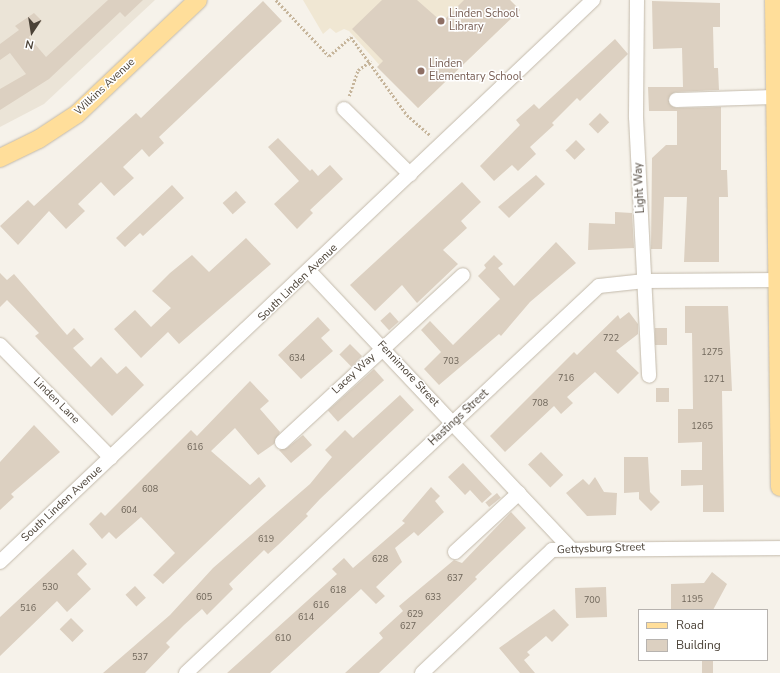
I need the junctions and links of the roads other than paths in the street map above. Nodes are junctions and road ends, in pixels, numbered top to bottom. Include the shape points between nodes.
1 (198, 0) edge
2 (593, 0) edge
3 (638, 0) edge
4 (774, 0) edge
5 (775, 97) junction
6 (676, 100) dead end
7 (344, 109) road end
8 (0, 158) edge
9 (410, 174) junction
10 (310, 272) junction
11 (463, 275) dead end
12 (778, 280) edge
13 (645, 281) junction
14 (0, 345) edge
15 (384, 347) junction
16 (649, 376) dead end
17 (454, 422) junction
18 (282, 442) dead end
19 (111, 458) junction
20 (780, 487) edge
21 (519, 493) junction
22 (570, 548) junction
23 (780, 548) edge
24 (455, 552) dead end
25 (0, 562) edge
26 (186, 673) edge
27 (422, 673) edge

1 - 8 main road, Wilkins Avenue via 77,114 39,139
2 - 9 street, South Linden Avenue
3 - 13 street, Light Way via 636,117
4 - 5 main road
5 - 6 street
5 - 12 main road
7 - 9 street
9 - 10 street, South Linden Avenue
10 - 15 street, Fennimore Street
10 - 19 street, South Linden Avenue
11 - 15 street, Lacey Way
12 - 13 street, Hastings Street
12 - 20 main road
13 - 16 street, Light Way
13 - 17 street, Hastings Street via 599,286
14 - 19 street, Linden Lane
15 - 17 street, Fennimore Street
15 - 18 street, Lacey Way
17 - 21 street, Fennimore Street
17 - 26 street, Hastings Street
19 - 25 street, South Linden Avenue
21 - 22 street, Fennimore Street
21 - 24 street
22 - 23 street, Gettysburg Street
22 - 27 street, Gettysburg Street via 552,550

